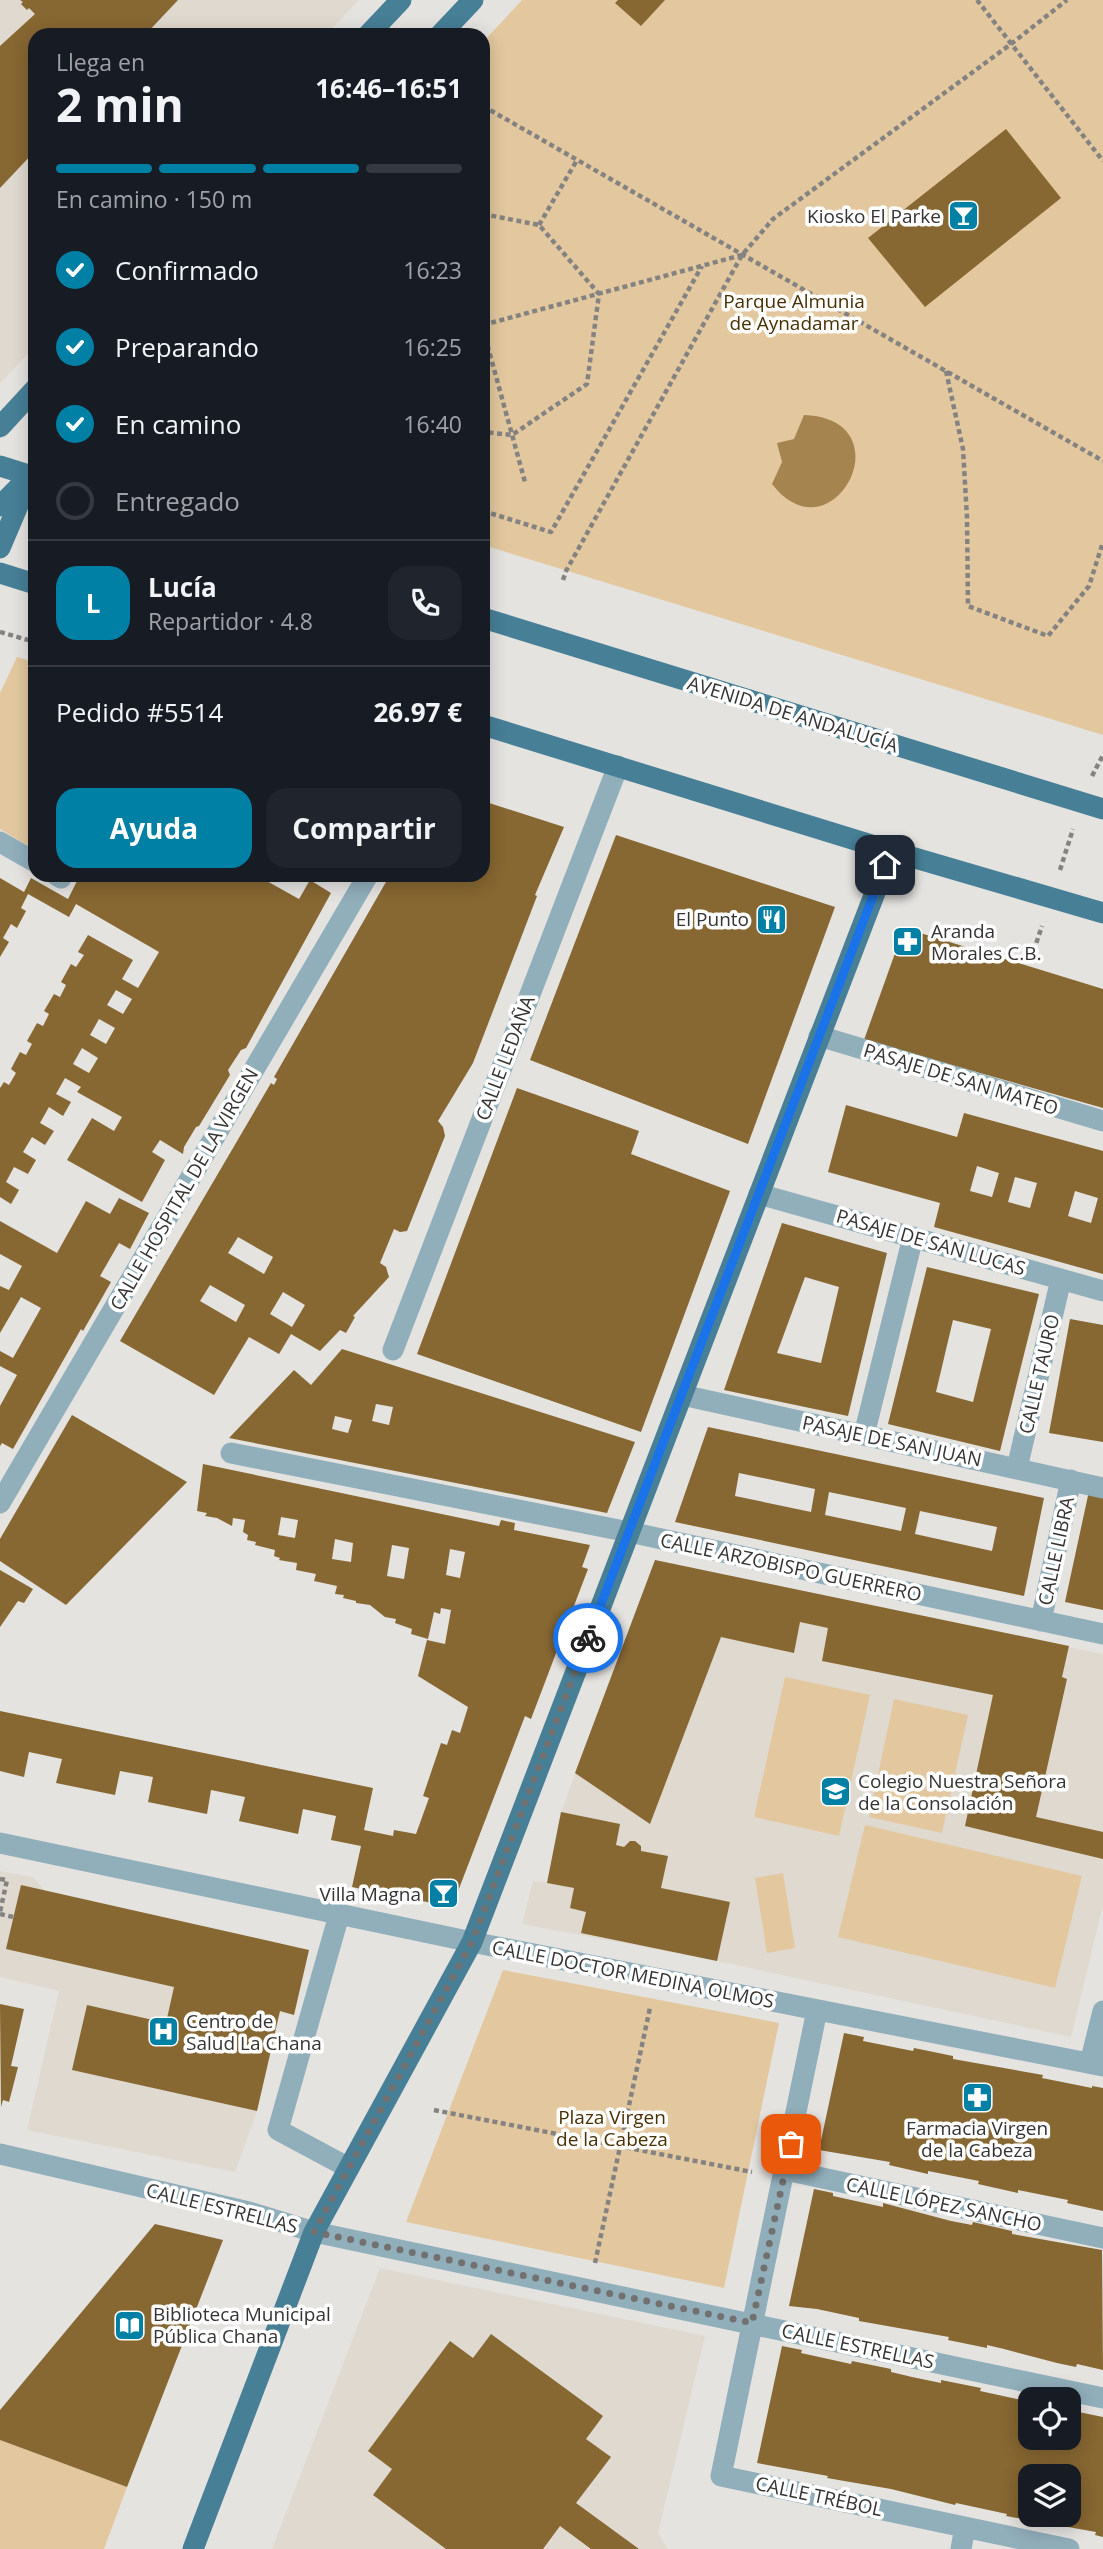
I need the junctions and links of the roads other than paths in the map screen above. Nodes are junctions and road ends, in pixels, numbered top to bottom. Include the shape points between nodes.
1 (401, 0) edge
2 (473, 0) edge
3 (375, 28) edge
4 (447, 28) edge
5 (28, 397) edge
6 (0, 427) edge
7 (0, 466) edge
8 (28, 473) edge
9 (28, 480) edge
10 (28, 487) edge
11 (0, 506) edge
12 (0, 548) edge
13 (0, 573) edge
14 (28, 582) edge
15 (490, 620) edge
16 (490, 727) edge
17 (618, 766) junction
18 (1103, 808) edge
19 (0, 842) edge
20 (891, 851) junction
21 (28, 858) edge
22 (364, 882) edge
23 (1103, 914) edge
24 (819, 1036) junction
25 (1103, 1121) edge
26 (759, 1194) junction
27 (913, 1237) junction
28 (1061, 1279) junction
29 (1103, 1291) edge
30 (393, 1350) dead end
31 (682, 1395) junction
32 (864, 1434) junction
33 (231, 1453) dead end
34 (1017, 1468) junction
35 (1071, 1480) junction
36 (1103, 1488) edge
37 (0, 1503) edge
38 (629, 1532) junction
39 (1041, 1621) junction
40 (1103, 1634) edge
41 (0, 1843) edge
42 (339, 1914) junction
43 (472, 1942) junction
44 (817, 2010) junction
45 (1103, 2011) edge
46 (1097, 2065) edge
47 (0, 2154) edge
48 (349, 2168) junction
49 (785, 2170) junction
50 (314, 2232) junction
51 (1103, 2238) edge
52 (752, 2323) junction
53 (1103, 2398) edge
54 (965, 2527) junction
55 (192, 2549) edge
56 (961, 2549) edge
57 (1069, 2549) edge

1 - 3 main road
2 - 4 main road
5 - 6 main road
7 - 8 main road
9 - 11 main road
10 - 12 main road
13 - 14 main road
15 - 18 main road, AVENIDA DE ANDALUCÍA
16 - 17 main road
17 - 20 main road
17 - 30 street, CALLE LEDAÑA
19 - 21 street
20 - 23 main road
20 - 24 main road
22 - 37 street, CALLE HOSPITAL DE LA VIRGEN
24 - 25 street, PASAJE DE SAN MATEO
24 - 26 main road
26 - 27 street, PASAJE DE SAN LUCAS
26 - 31 main road
27 - 28 street, PASAJE DE SAN LUCAS
27 - 32 street
28 - 29 street, PASAJE DE SAN LUCAS
28 - 34 street, CALLE TAURO
31 - 32 street, PASAJE DE SAN JUAN
31 - 38 main road
32 - 34 street, PASAJE DE SAN JUAN
33 - 38 street, CALLE ARZOBISPO GUERRERO
34 - 35 street, PASAJE DE SAN JUAN
35 - 36 street, PASAJE DE SAN JUAN
35 - 39 street, CALLE LIBRA
38 - 39 street, CALLE ARZOBISPO GUERRERO
38 - 43 main road
39 - 40 street, CALLE ARZOBISPO GUERRERO
41 - 42 street, CALLE DOCTOR MEDINA OLMOS
42 - 43 street, CALLE DOCTOR MEDINA OLMOS
42 - 48 street via 278,2130
43 - 44 street, CALLE DOCTOR MEDINA OLMOS
43 - 48 main road
44 - 46 street, CALLE DOCTOR MEDINA OLMOS
44 - 49 street
45 - 46 street
47 - 50 street, CALLE ESTRELLAS via 249,2212
48 - 50 main road
49 - 51 street, CALLE LÓPEZ SANCHO
49 - 52 street
50 - 52 street, CALLE ESTRELLAS
50 - 55 main road
52 - 53 street, CALLE ESTRELLAS
52 - 54 street, CALLE TRÉBOL via 721,2476
54 - 56 street
54 - 57 street, CALLE TRÉBOL

